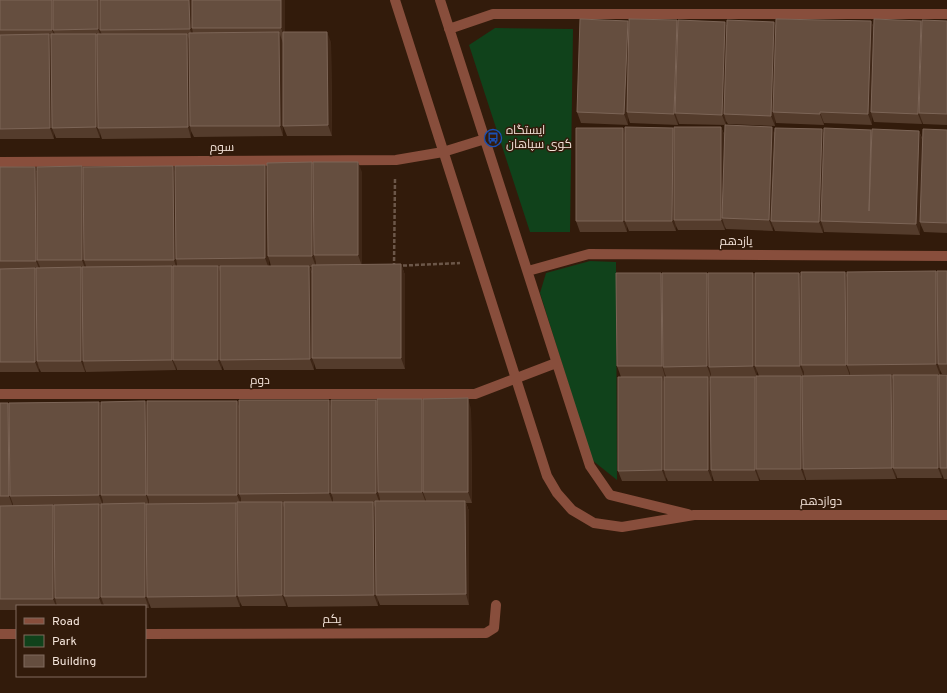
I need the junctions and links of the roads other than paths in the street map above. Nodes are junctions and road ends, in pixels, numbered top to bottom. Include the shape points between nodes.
1 (395, 0) edge
2 (440, 0) edge
3 (947, 14) edge
4 (449, 29) junction
5 (485, 139) junction
6 (443, 152) junction
7 (0, 162) edge
8 (947, 256) edge
9 (528, 271) junction
10 (556, 363) junction
11 (516, 378) junction
12 (0, 394) edge
13 (694, 515) junction
14 (947, 515) edge
15 (496, 605) dead end
16 (0, 634) edge
17 (16, 634) edge
18 (146, 634) edge

1 - 6 street
2 - 4 street
3 - 4 street via 493,14
4 - 5 street
5 - 6 street, سوم
5 - 9 street
6 - 7 street, سوم via 396,160
6 - 11 street
8 - 9 street, یازدهم via 589,254
9 - 10 street
10 - 11 street, دوم
10 - 13 street via 590,466 610,495
11 - 12 street, دوم via 475,394
11 - 13 street via 547,476 557,493 572,510 594,523 622,526
13 - 14 street, دوازدهم
15 - 18 street, یکم via 494,628 486,633
16 - 17 street

